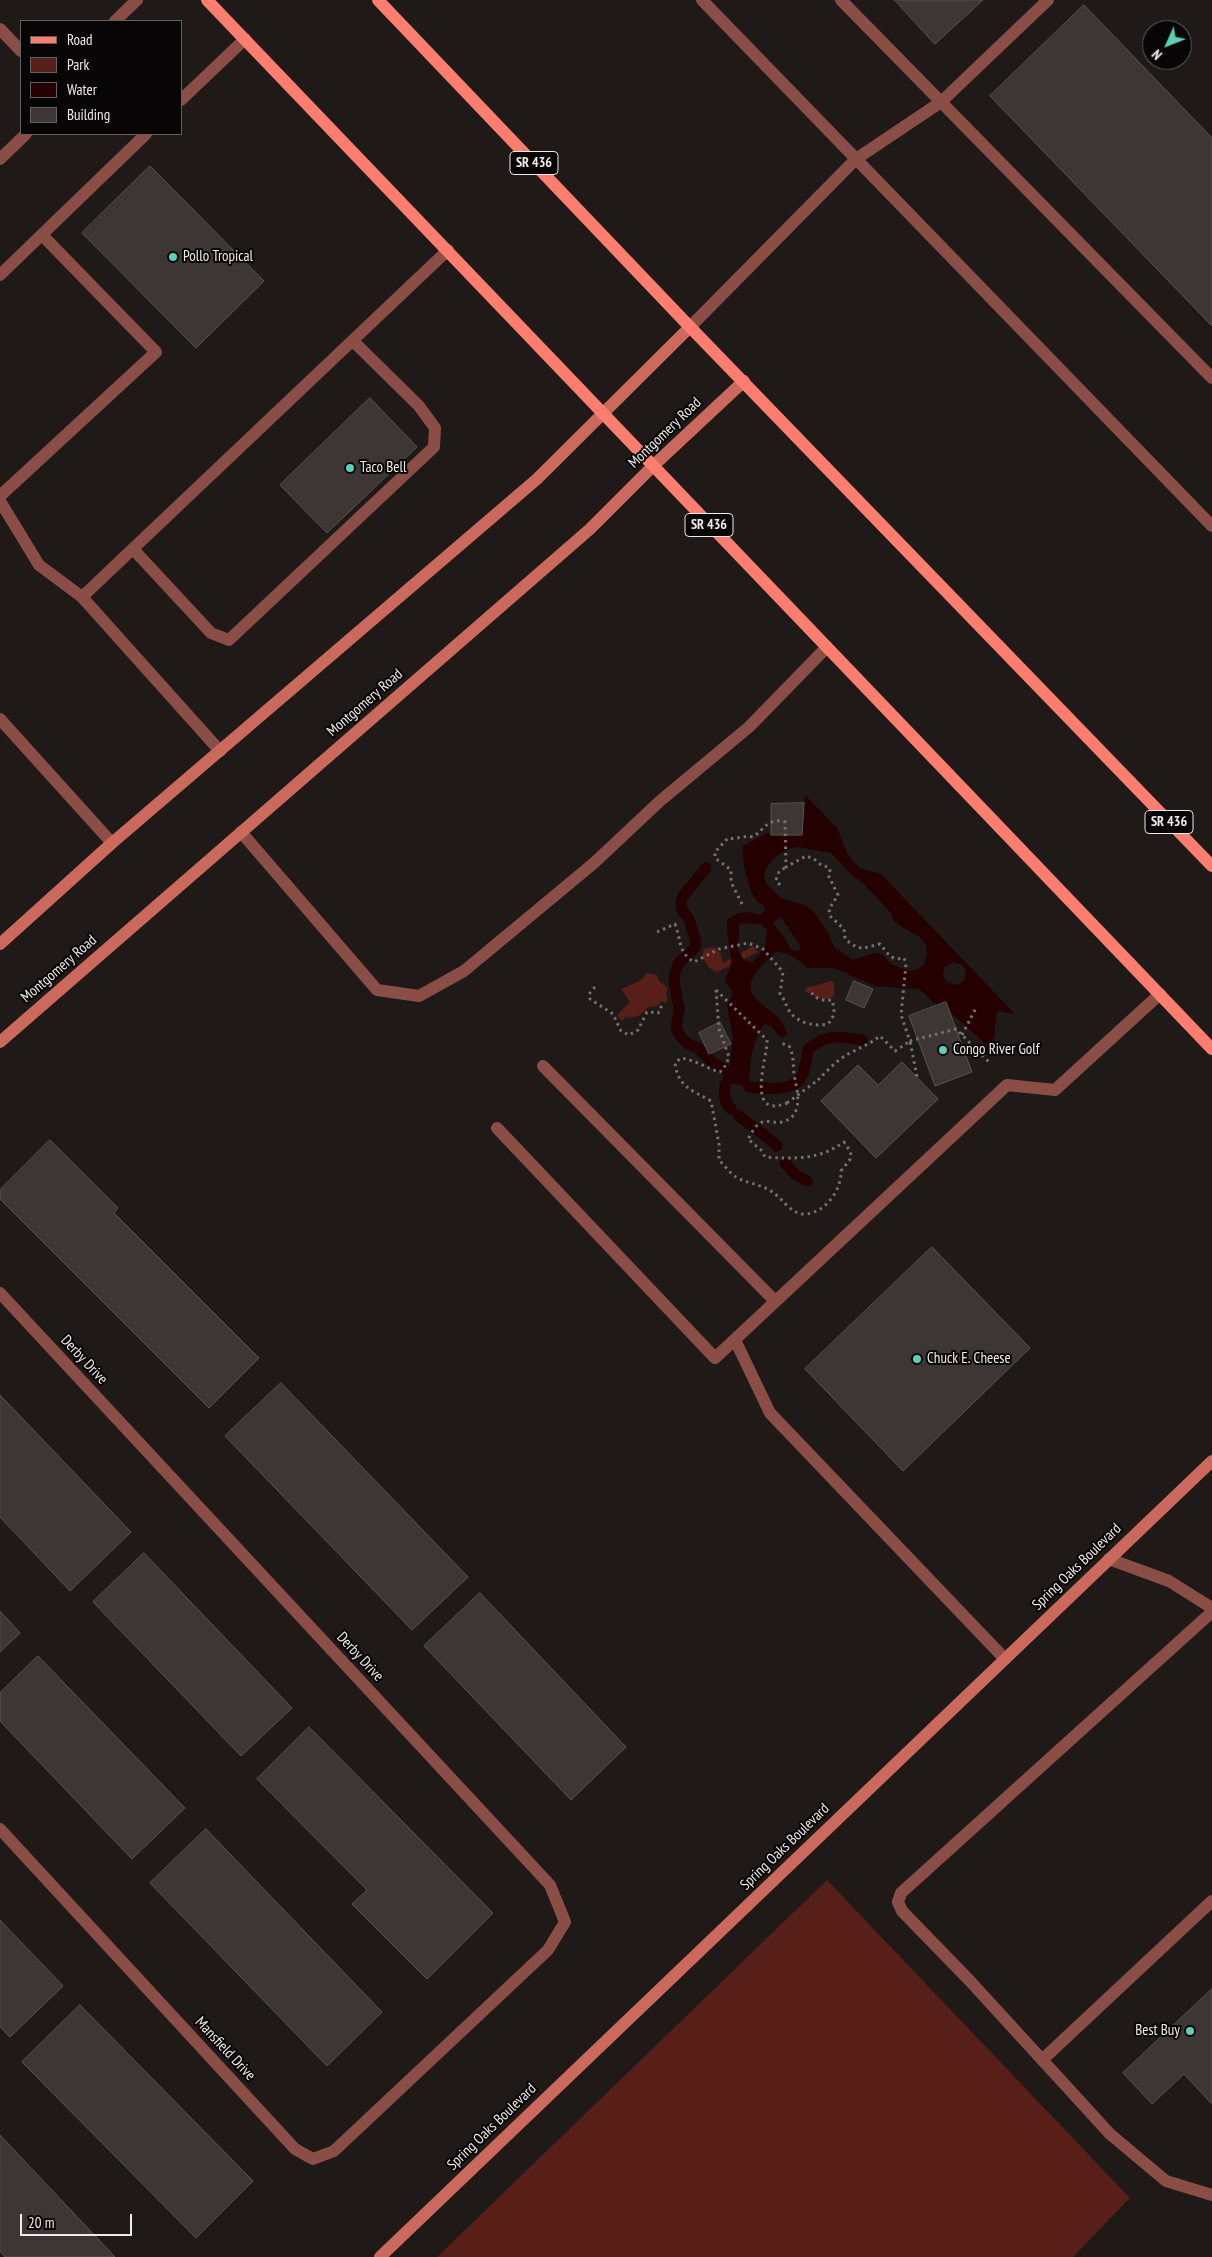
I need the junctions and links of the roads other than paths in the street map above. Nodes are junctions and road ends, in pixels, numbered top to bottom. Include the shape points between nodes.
1 (137, 0) edge
2 (207, 0) edge
3 (378, 0) edge
4 (702, 0) edge
5 (840, 0) edge
6 (1048, 0) edge
7 (116, 20) edge
8 (0, 29) edge
9 (245, 39) junction
10 (20, 50) edge
11 (182, 99) edge
12 (941, 102) junction
13 (25, 135) edge
14 (145, 135) edge
15 (0, 159) edge
16 (856, 159) junction
17 (42, 235) junction
18 (448, 250) junction
19 (0, 275) edge
20 (690, 326) junction
21 (353, 341) junction
22 (1212, 378) edge
23 (744, 381) junction
24 (604, 412) junction
25 (653, 466) junction
26 (0, 496) edge
27 (0, 501) edge
28 (1212, 526) edge
29 (133, 549) junction
30 (82, 597) junction
31 (827, 647) junction
32 (0, 718) edge
33 (220, 751) junction
34 (241, 832) junction
35 (112, 843) junction
36 (1212, 866) edge
37 (0, 944) edge
38 (1160, 994) junction
39 (0, 1042) edge
40 (1212, 1048) edge
41 (543, 1066) dead end
42 (497, 1128) dead end
43 (0, 1293) edge
44 (775, 1302) junction
45 (735, 1340) junction
46 (1212, 1461) edge
47 (1109, 1559) junction
48 (1212, 1610) edge
49 (1005, 1659) junction
50 (0, 1829) edge
51 (1212, 1901) edge
52 (444, 2047) joint
53 (1042, 2060) junction
54 (1212, 2195) edge
55 (380, 2257) edge

1 - 7 lane
2 - 9 main road, SR 436
3 - 20 main road, SR 436
4 - 16 lane
5 - 12 lane
6 - 12 lane
8 - 10 lane
9 - 11 lane
9 - 18 main road, SR 436
12 - 16 lane
12 - 22 lane
13 - 15 lane
14 - 17 lane
16 - 20 lane
16 - 28 lane
17 - 19 lane
17 - 26 lane via 156,352
18 - 21 lane
18 - 24 main road, SR 436
20 - 23 main road, SR 436
20 - 24 main road
21 - 29 lane
21 - 29 lane via 419,406 435,428 434,447 427,454 229,640 211,633
23 - 25 main road, Montgomery Road
23 - 36 main road, SR 436
24 - 25 main road, SR 436
24 - 33 main road via 537,479
25 - 31 main road, SR 436
25 - 34 main road, Montgomery Road via 590,529
27 - 30 lane via 39,565
29 - 30 lane
30 - 33 lane
31 - 34 lane via 749,727 660,801 594,863 464,971 419,996 377,990
31 - 38 main road, SR 436
32 - 35 lane
33 - 35 main road
34 - 39 main road, Montgomery Road
35 - 37 main road
38 - 40 main road, SR 436
38 - 44 lane via 1055,1090 1007,1085
41 - 44 lane
42 - 45 lane via 715,1358
43 - 52 lane, Derby Drive via 550,1885 565,1922 548,1950
44 - 45 lane
45 - 49 lane via 770,1413
46 - 47 main road, Spring Oaks Boulevard
47 - 48 lane via 1169,1581
47 - 49 main road, Spring Oaks Boulevard
48 - 53 lane via 901,1893 898,1902 902,1911
49 - 55 main road, Spring Oaks Boulevard
50 - 52 lane, Mansfield Drive via 295,2148 313,2159 334,2151
51 - 53 lane
53 - 54 lane via 1110,2134 1166,2180

